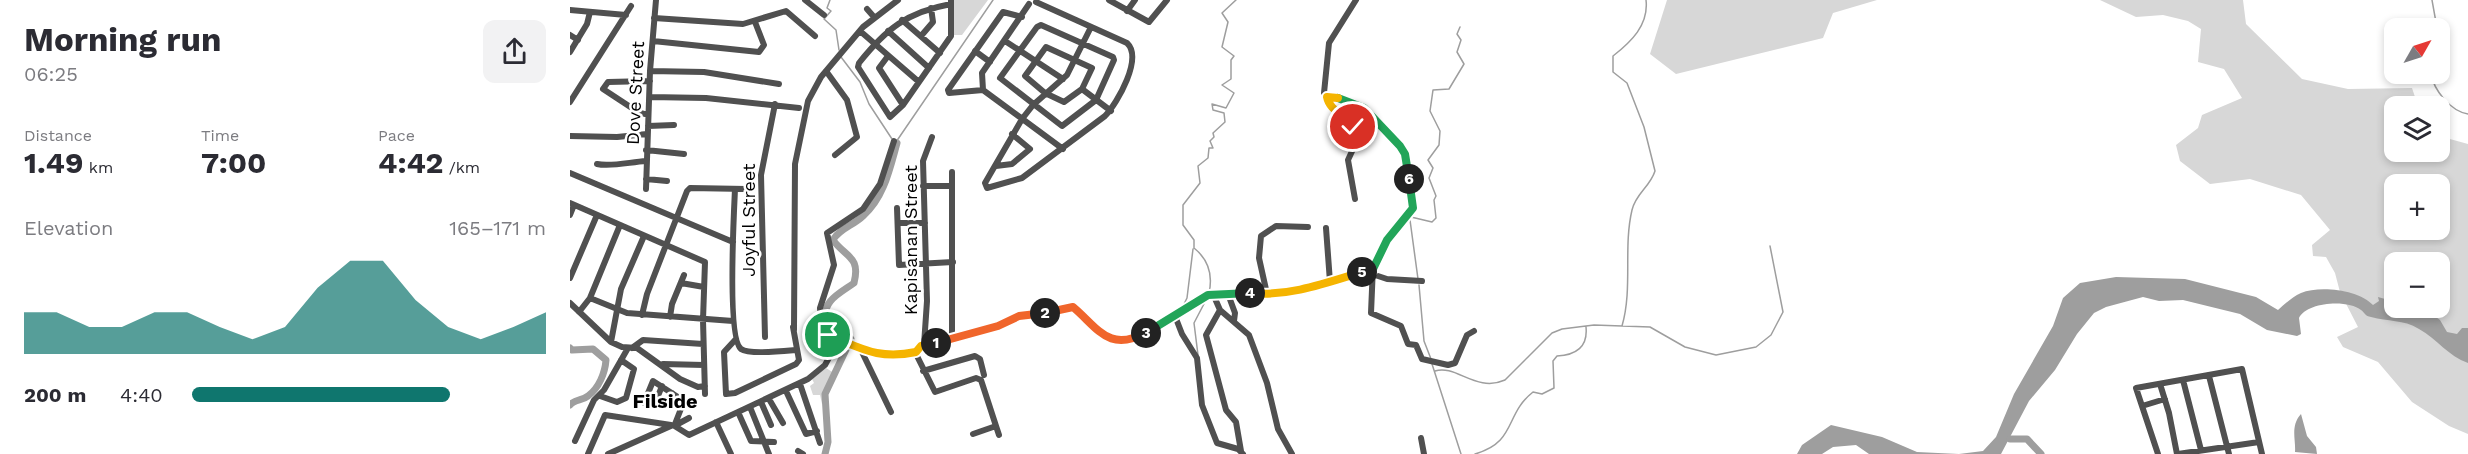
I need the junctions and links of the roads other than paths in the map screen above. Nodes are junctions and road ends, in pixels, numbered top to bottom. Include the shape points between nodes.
1 (656, 0) edge
2 (805, 0) edge
3 (898, 0) edge
4 (1109, 0) edge
5 (1135, 0) edge
6 (1167, 0) edge
7 (1356, 0) edge
8 (951, 2) edge
9 (1032, 2) edge
10 (886, 3) edge
11 (631, 6) dead end
12 (931, 8) junction
13 (867, 9) dead end
14 (570, 10) edge
15 (1127, 11) junction
16 (590, 12) junction
17 (626, 15) junction
18 (824, 15) dead end
19 (874, 17) junction
20 (1022, 17) junction
21 (654, 18) junction
22 (902, 20) junction
23 (754, 21) junction
24 (1091, 27) junction
25 (860, 31) junction
26 (888, 31) junction
27 (570, 35) edge
28 (815, 36) dead end
29 (921, 36) junction
30 (578, 40) junction
31 (653, 41) junction
32 (1005, 41) junction
33 (1084, 43) junction
34 (874, 44) junction
35 (975, 51) junction
36 (1020, 51) junction
37 (570, 52) edge
38 (940, 53) junction
39 (888, 56) junction
40 (1034, 60) junction
41 (1077, 60) junction
42 (990, 62) junction
43 (929, 68) junction
44 (650, 71) junction
45 (826, 71) junction
46 (1064, 79) junction
47 (650, 81) junction
48 (919, 82) junction
49 (779, 84) dead end
50 (1082, 89) junction
51 (983, 90) junction
52 (1046, 93) junction
53 (650, 97) junction
54 (1327, 97) junction
55 (1096, 100) junction
56 (570, 102) edge
57 (775, 104) junction
58 (903, 105) junction
59 (1033, 105) junction
60 (799, 108) dead end
61 (1110, 111) junction
62 (648, 115) junction
63 (1022, 119) junction
64 (674, 125) dead end
65 (648, 126) junction
66 (647, 134) junction
67 (1012, 134) junction
68 (570, 136) edge
69 (932, 137) dead end
70 (894, 141) dead end
71 (1063, 149) junction
72 (646, 150) junction
73 (684, 154) dead end
74 (835, 154) dead end
75 (646, 161) junction
76 (597, 164) dead end
77 (996, 166) junction
78 (952, 172) dead end
79 (570, 173) edge
80 (646, 179) junction
81 (667, 181) dead end
82 (923, 186) junction
83 (952, 186) junction
84 (646, 189) dead end
85 (735, 189) junction
86 (746, 189) dead end
87 (1355, 199) dead end
88 (572, 204) edge
89 (897, 208) dead end
90 (570, 215) edge
91 (597, 215) junction
92 (678, 219) junction
93 (925, 223) junction
94 (898, 224) junction
95 (620, 225) junction
96 (1308, 227) dead end
97 (1326, 228) dead end
98 (644, 236) junction
99 (733, 242) junction
100 (666, 245) junction
101 (953, 262) junction
102 (926, 264) junction
103 (1372, 272) junction
104 (684, 275) dead end
105 (570, 278) edge
106 (1422, 281) dead end
107 (1330, 282) junction
108 (681, 283) junction
109 (704, 287) junction
110 (1213, 294) junction
111 (1228, 294) junction
112 (1267, 294) junction
113 (590, 298) junction
114 (570, 303) edge
115 (617, 309) junction
116 (1220, 310) junction
117 (579, 312) junction
118 (642, 315) junction
119 (1176, 316) junction
120 (670, 317) junction
121 (703, 320) junction
122 (734, 321) junction
123 (1234, 321) junction
124 (1474, 331) dead end
125 (765, 337) dead end
126 (736, 339) junction
127 (952, 339) junction
128 (838, 341) junction
129 (611, 342) junction
130 (704, 345) junction
131 (630, 348) junction
132 (919, 348) junction
133 (794, 350) junction
134 (861, 350) junction
135 (621, 360) junction
136 (663, 364) junction
137 (704, 364) junction
138 (923, 371) junction
139 (984, 375) dead end
140 (2210, 376) junction
141 (2183, 380) junction
142 (800, 384) junction
143 (2160, 384) junction
144 (662, 386) junction
145 (705, 386) junction
146 (786, 391) junction
147 (672, 393) junction
148 (705, 394) dead end
149 (600, 396) junction
150 (658, 396) dead end
151 (769, 399) junction
152 (2165, 399) junction
153 (761, 402) junction
154 (644, 403) dead end
155 (667, 404) dead end
156 (2142, 406) junction
157 (750, 407) junction
158 (738, 412) junction
159 (891, 412) dead end
160 (689, 418) dead end
161 (716, 422) junction
162 (783, 423) dead end
163 (771, 425) dead end
164 (676, 426) junction
165 (996, 426) junction
166 (817, 430) junction
167 (973, 434) dead end
168 (999, 435) dead end
169 (1420, 438) dead end
170 (575, 441) dead end
171 (765, 441) junction
172 (774, 442) dead end
173 (2259, 442) junction
174 (820, 443) dead end
175 (2201, 450) junction
176 (2228, 450) edge
177 (1242, 453) edge
178 (588, 454) edge
179 (608, 454) edge
180 (731, 454) edge
181 (769, 454) edge
182 (1292, 454) edge
183 (1424, 454) edge
184 (2158, 454) edge
185 (2178, 454) edge
186 (2262, 454) edge

1 - 21 street, Dove Street
2 - 18 street
3 - 10 street
4 - 15 street
5 - 15 street
6 - 15 street via 1150,21
7 - 54 street via 1329,43 1324,93
8 - 12 street
8 - 38 street via 952,33
9 - 20 street
9 - 24 street
10 - 19 street
11 - 17 street
12 - 22 street
12 - 29 street via 933,22
13 - 19 street
14 - 16 street
16 - 17 street
16 - 30 street
17 - 56 street
19 - 25 street
20 - 32 street
20 - 35 street via 1005,10
21 - 23 street via 743,24
21 - 31 street, Dove Street
22 - 26 street
22 - 29 street
23 - 28 street via 786,12
23 - 31 street via 763,40 759,52
24 - 33 street
24 - 61 street via 1126,43 1133,51 1134,61
25 - 34 street
25 - 45 street
26 - 34 street
26 - 43 street
27 - 30 street
29 - 38 street
30 - 37 street
31 - 44 street, Dove Street
32 - 36 street
32 - 42 street
33 - 36 street via 1039,25
33 - 41 street
33 - 55 street via 1114,60
34 - 39 street
34 - 58 street via 858,67 888,116 894,116
35 - 42 street
35 - 51 street via 948,90
36 - 40 street
36 - 59 street via 1000,78
38 - 43 street
39 - 48 street
39 - 58 street via 879,68
40 - 41 street via 1047,47
40 - 46 street
40 - 52 street via 1025,76
41 - 46 street
41 - 50 street via 1092,68
42 - 51 street via 981,76
43 - 48 street
44 - 47 street, Dove Street
44 - 49 street via 704,72
45 - 74 street via 845,96 857,135
45 - 133 street via 808,101 795,164
46 - 52 street
47 - 53 street, Dove Street
47 - 62 street via 608,82 603,89
48 - 58 street
50 - 52 street via 1062,103
50 - 55 street
51 - 63 street
52 - 59 street
53 - 57 street
53 - 62 street, Dove Street
54 - 87 street via 1330,106 1346,117 1359,136 1348,159
54 - 103 street via 1364,108 1405,154 1413,208 1387,240
55 - 59 street via 1062,126
55 - 61 street
57 - 60 street
57 - 125 street, Joyful Street via 761,175
59 - 63 street
61 - 71 street
62 - 65 street, Dove Street
63 - 67 street
63 - 71 street
64 - 65 street
65 - 66 street, Dove Street
66 - 68 street
66 - 72 street, Dove Street
67 - 77 street
67 - 77 street via 1030,149 1012,164
69 - 82 street, Kapisanan Street via 923,161
70 - 128 street via 880,184 863,209 827,233 834,265 820,308 821,326 822,334
71 - 77 street via 1022,178 987,188 985,183
72 - 73 street
72 - 75 street, Dove Street
75 - 76 street
75 - 80 street, Dove Street
78 - 83 street
79 - 92 street
80 - 81 street
80 - 84 street, Dove Street
82 - 83 street
82 - 93 street, Kapisanan Street
83 - 101 street
85 - 86 street
85 - 92 street via 690,188
85 - 99 street
88 - 90 street
88 - 91 street
89 - 94 street
91 - 95 street
91 - 105 street
92 - 99 street
92 - 100 street
93 - 94 street
93 - 102 street, Kapisanan Street
94 - 102 street via 899,265
95 - 98 street
95 - 113 street
96 - 112 street via 1276,226 1261,236 1260,258
97 - 107 street
98 - 100 street
98 - 115 street via 625,278
99 - 122 street
100 - 109 street via 704,259
100 - 118 street
101 - 102 street
101 - 127 street
102 - 132 street, Kapisanan Street
103 - 106 street via 1387,279
103 - 107 street
103 - 124 street via 1372,314 1401,326 1408,344 1417,347 1422,359 1452,365 1467,335
104 - 108 street
107 - 112 street
108 - 109 street
108 - 120 street
109 - 121 street
110 - 111 street
110 - 116 street
110 - 119 street
111 - 112 street
111 - 123 street
113 - 115 street
113 - 117 street
114 - 117 street
115 - 118 street
115 - 129 street
116 - 123 street
116 - 177 street via 1206,335 1226,410 1236,422
117 - 129 street
118 - 120 street
119 - 127 street via 1144,334 1120,341 1099,332 1071,307 1019,316
119 - 177 street via 1197,358 1202,405 1215,440 1218,445
120 - 121 street
121 - 122 street
121 - 130 street
122 - 126 street
123 - 182 street via 1249,335 1267,383 1278,429
126 - 133 street via 741,349 749,352
126 - 133 street via 724,352 726,394 796,364 799,360
127 - 132 street
128 - 134 street
128 - 142 street via 824,367
129 - 131 street
130 - 131 street via 643,340
130 - 137 street
131 - 135 street
131 - 136 street
132 - 134 street via 895,354
132 - 138 street
134 - 159 street
135 - 149 street
135 - 149 street via 634,369 626,398 617,402
136 - 137 street
136 - 145 street via 691,385
137 - 145 street
138 - 139 street via 975,356 980,359
138 - 165 street via 936,393 979,378
140 - 141 street
140 - 173 street via 2242,369
140 - 176 street
141 - 143 street
141 - 175 street
142 - 146 street
142 - 166 street
143 - 152 street
143 - 156 street via 2136,388
144 - 147 street
144 - 150 street
144 - 154 street via 653,381
145 - 148 street
146 - 151 street
146 - 166 street via 806,434
147 - 155 street
147 - 164 street via 685,402
149 - 170 street via 594,400
151 - 153 street
151 - 162 street
152 - 156 street
152 - 185 street
153 - 157 street
153 - 163 street
156 - 184 street
157 - 158 street
157 - 171 street
158 - 161 street
158 - 171 street via 751,441
160 - 164 street
161 - 164 street via 689,435
161 - 180 street
164 - 178 street via 605,415
164 - 179 street
165 - 167 street
165 - 168 street
166 - 174 street
169 - 183 street
171 - 172 street
171 - 181 street
173 - 176 street
173 - 186 street
175 - 176 street
175 - 185 street

